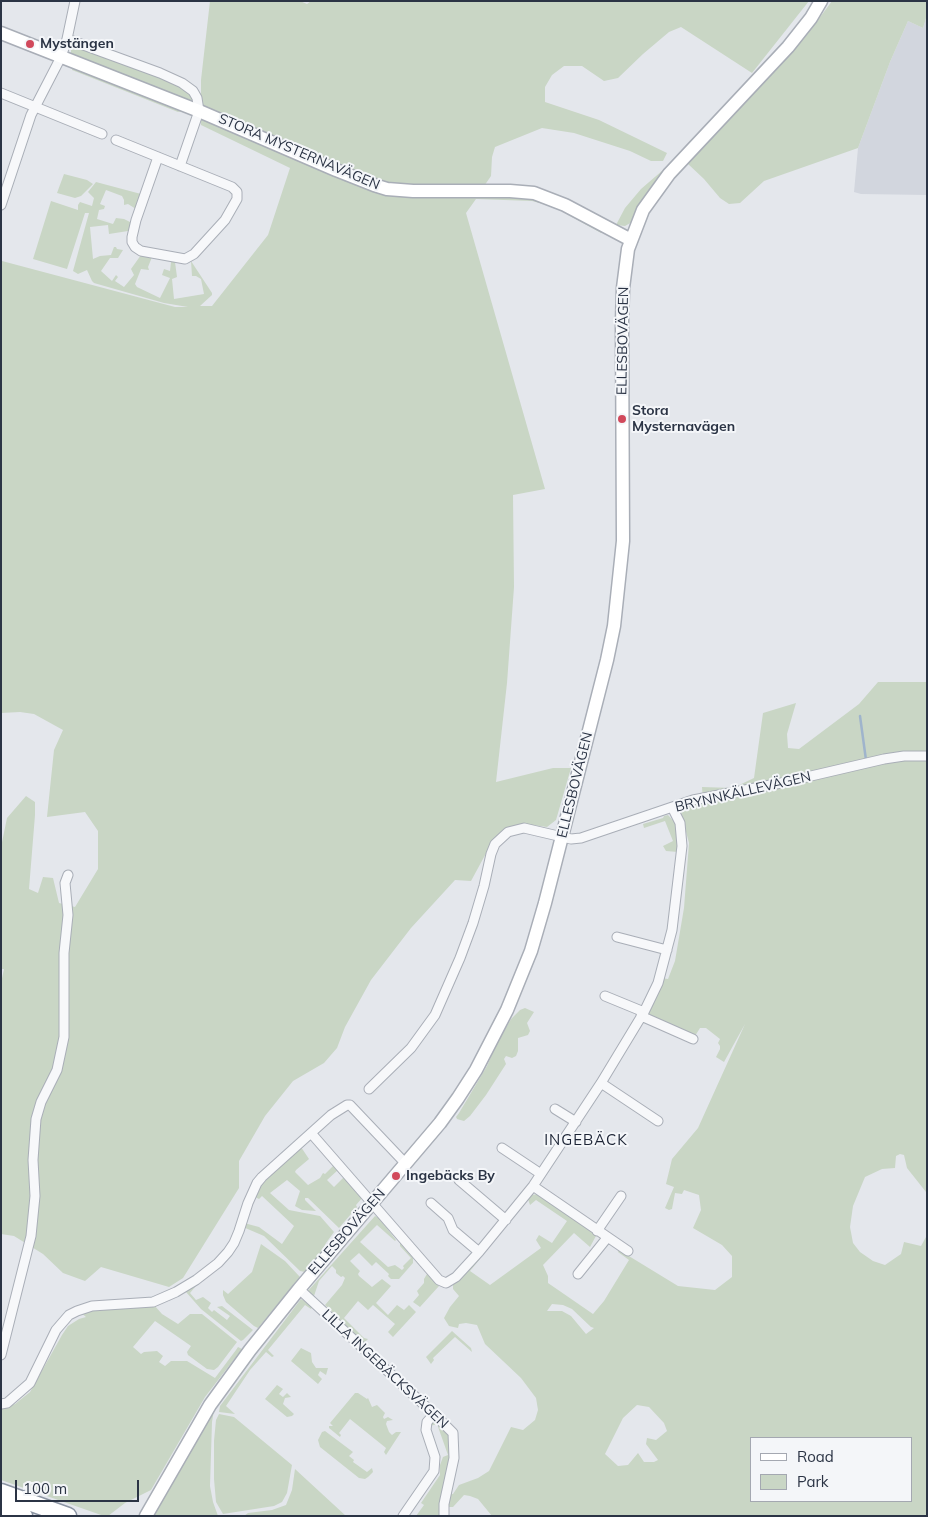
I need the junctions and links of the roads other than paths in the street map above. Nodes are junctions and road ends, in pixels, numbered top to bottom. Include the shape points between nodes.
1 (75, 1) edge
2 (821, 1) edge
3 (1, 33) edge
4 (67, 40) junction
5 (61, 56) junction
6 (1, 93) edge
7 (35, 107) junction
8 (199, 111) junction
9 (102, 134) dead end
10 (116, 140) dead end
11 (158, 157) junction
12 (180, 166) junction
13 (1, 205) edge
14 (631, 240) junction
15 (927, 756) edge
16 (672, 807) junction
17 (563, 837) junction
18 (68, 875) dead end
19 (617, 937) dead end
20 (667, 950) junction
21 (605, 996) dead end
22 (642, 1014) junction
23 (693, 1039) dead end
24 (601, 1083) junction
25 (369, 1089) dead end
26 (555, 1109) dead end
27 (658, 1121) dead end
28 (576, 1122) junction
29 (311, 1132) junction
30 (502, 1148) dead end
31 (406, 1164) junction
32 (541, 1174) junction
33 (458, 1180) dead end
34 (534, 1186) junction
35 (621, 1196) dead end
36 (372, 1203) junction
37 (431, 1203) dead end
38 (506, 1220) junction
39 (597, 1231) junction
40 (607, 1238) junction
41 (479, 1252) junction
42 (628, 1252) dead end
43 (578, 1274) dead end
44 (299, 1289) junction
45 (1, 1355) edge
46 (1, 1404) edge
47 (434, 1414) junction
48 (1, 1492) edge
49 (1, 1506) edge
50 (24, 1516) edge
51 (68, 1516) edge
52 (146, 1516) edge
53 (402, 1516) edge
54 (444, 1516) edge

1 - 4 street
2 - 14 main road, ELLESBOVÄGEN via 788,47 669,174 643,210
3 - 5 main road, STORA MYSTERNAVÄGEN
4 - 5 street
4 - 8 street via 182,84 195,94
5 - 7 street
5 - 8 main road, STORA MYSTERNAVÄGEN
6 - 7 street
7 - 9 street
7 - 13 street
8 - 12 street
8 - 14 main road, STORA MYSTERNAVÄGEN via 381,187 413,191 534,193 565,205
10 - 11 street
11 - 12 street
11 - 12 street via 131,240 140,251 183,259 194,254 225,220 238,196 232,187
14 - 17 main road, ELLESBOVÄGEN via 625,261 623,296 623,542 618,598 607,660
15 - 16 street, BRYNNKÄLLEVÄGEN via 884,759
16 - 17 street, BRYNNKÄLLEVÄGEN via 581,838
16 - 20 street via 680,823 682,846 676,907
17 - 25 street, BRYNNKÄLLEVÄGEN via 524,828 508,832 495,844 473,923 435,1016 411,1048
17 - 31 main road, ELLESBOVÄGEN via 531,951 491,1044 458,1098
18 - 45 street via 65,892 68,915 64,953 64,1037 57,1070 36,1119 31,1236
19 - 20 street
20 - 22 street via 658,983
21 - 22 street
22 - 23 street
22 - 24 street
24 - 27 street
24 - 28 street
26 - 28 street
28 - 32 street
29 - 31 street via 330,1115 350,1105
29 - 36 street
29 - 46 street via 257,1184 234,1243 218,1263 176,1292 153,1302 92,1306 69,1315 56,1330 30,1383 7,1403
30 - 32 street
31 - 36 main road, ELLESBOVÄGEN
32 - 34 street
33 - 38 street
34 - 38 street
34 - 39 street
35 - 39 street
36 - 41 street via 442,1282 452,1280
36 - 44 main road, ELLESBOVÄGEN
37 - 41 street via 448,1218 453,1230
38 - 41 street
39 - 40 street
40 - 42 street
40 - 43 street
44 - 47 street, LILLA INGEBÄCKSVÄGEN
44 - 52 main road, ELLESBOVÄGEN via 210,1404
47 - 53 street via 427,1422 426,1430 435,1456 434,1471
47 - 54 street, LILLA INGEBÄCKSVÄGEN via 451,1430 454,1439 453,1469
48 - 51 highway
49 - 50 highway

